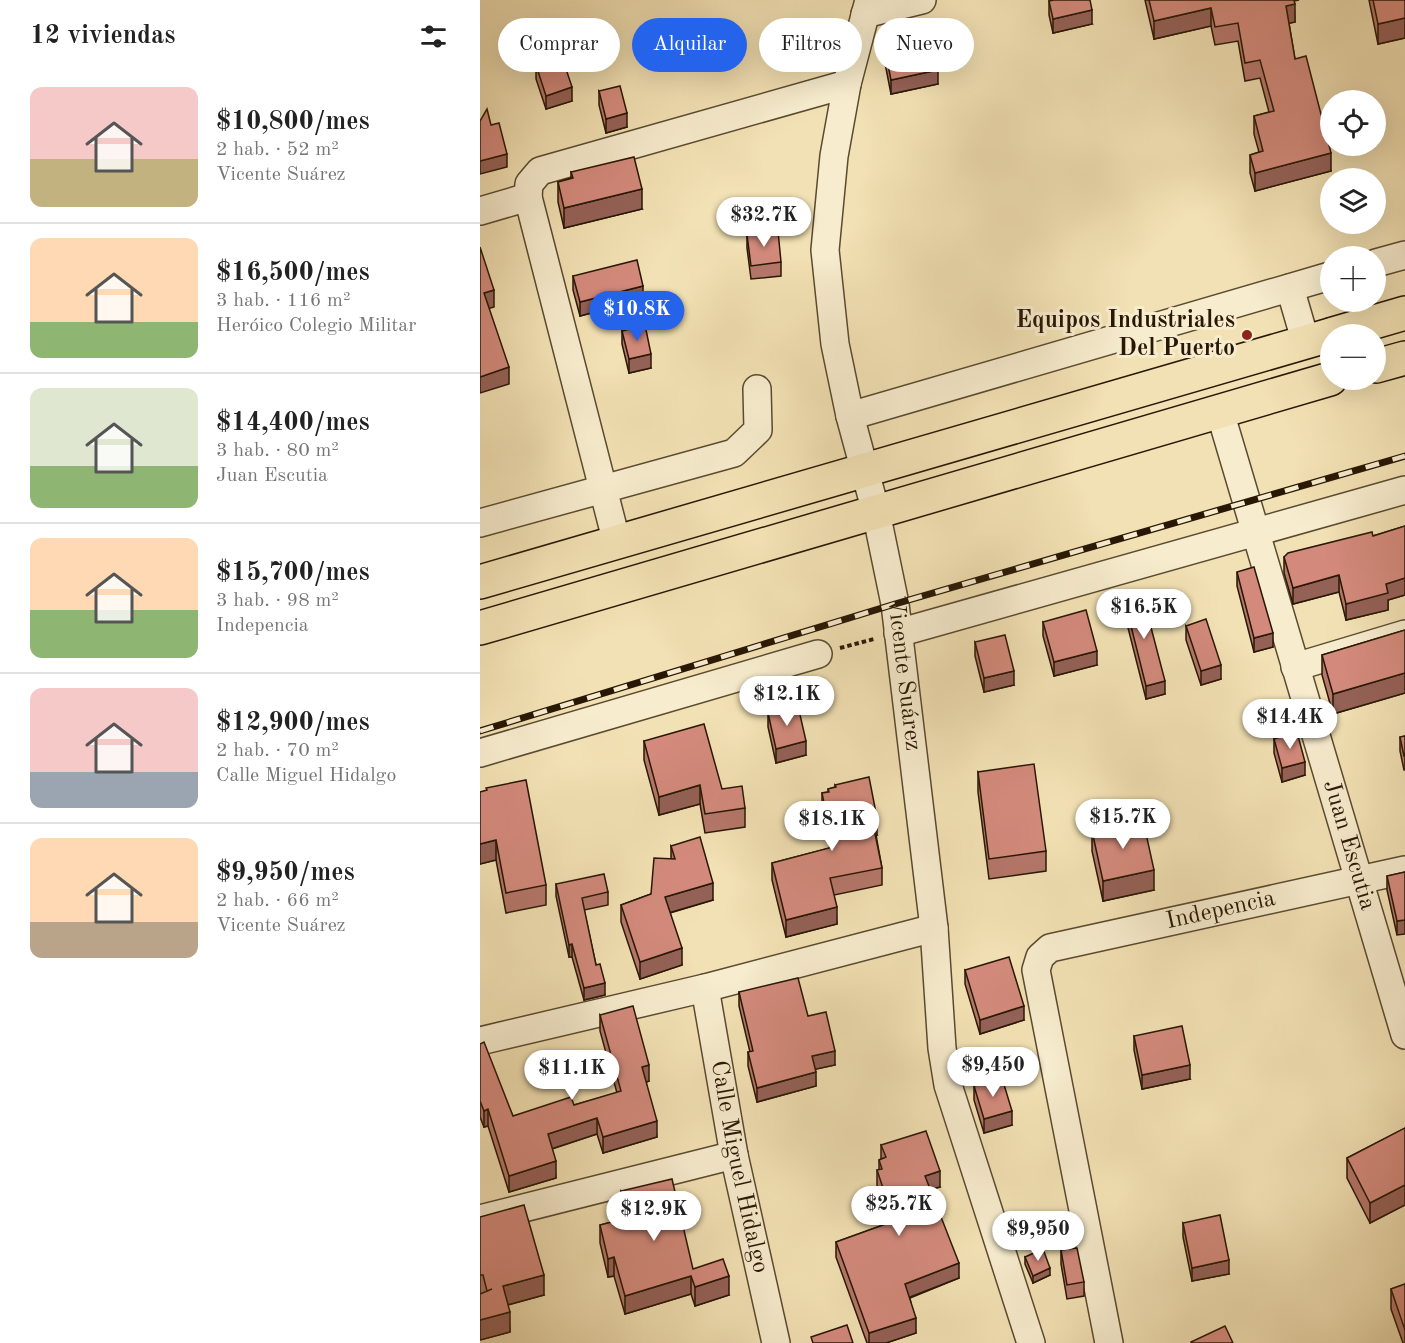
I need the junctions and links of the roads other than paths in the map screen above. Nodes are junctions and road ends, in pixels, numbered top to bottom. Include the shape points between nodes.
1 (922, 0) edge
2 (867, 7) edge
3 (847, 84) junction
4 (528, 197) junction
5 (480, 211) edge
6 (1405, 255) edge
7 (1386, 260) edge
8 (1320, 279) edge
9 (1290, 288) junction
10 (1405, 313) edge
11 (1369, 324) edge
12 (1320, 333) edge
13 (1320, 339) edge
14 (1405, 358) edge
15 (1386, 363) edge
16 (1320, 382) edge
17 (757, 389) dead end
18 (1220, 412) junction
19 (850, 416) junction
20 (864, 471) junction
21 (603, 489) junction
22 (1405, 490) edge
23 (876, 512) junction
24 (480, 523) edge
25 (1254, 532) junction
26 (617, 543) junction
27 (480, 582) edge
28 (480, 628) edge
29 (898, 633) junction
30 (1405, 634) edge
31 (818, 654) road end
32 (1295, 667) junction
33 (480, 753) edge
34 (1405, 870) edge
35 (1358, 881) junction
36 (934, 928) junction
37 (705, 988) junction
38 (1405, 1035) edge
39 (480, 1041) edge
40 (734, 1155) junction
41 (480, 1219) edge
42 (776, 1343) edge
43 (1031, 1343) edge
44 (1109, 1343) edge

1 - 2 street
2 - 3 street, Vicente Suárez
3 - 4 street via 540,171 529,184
3 - 19 street, Vicente Suárez via 834,156 825,250 835,344
4 - 5 street
4 - 21 street
6 - 7 street
8 - 9 street
9 - 12 street
9 - 19 street
10 - 11 main road
13 - 20 main road
14 - 15 main road
16 - 18 main road
17 - 21 street via 758,430 735,453
18 - 23 main road
18 - 25 street, Juan Escutia
19 - 20 street, Vicente Suárez
20 - 23 street, Vicente Suárez
20 - 26 main road
21 - 24 street
21 - 26 street
22 - 25 street
23 - 28 main road
23 - 29 street, Vicente Suárez via 896,604
25 - 29 street
25 - 32 street, Juan Escutia
26 - 27 main road
29 - 36 street, Vicente Suárez
30 - 32 street
31 - 33 street
32 - 35 street, Juan Escutia
34 - 35 street, Indepencia
35 - 38 street, Juan Escutia
35 - 44 street, Indepencia via 1050,948 1040,957 1036,970
36 - 37 street
36 - 43 street, Vicente Suárez via 948,1085
37 - 39 street
37 - 40 street, Calle Miguel Hidalgo
40 - 41 street
40 - 42 street, Calle Miguel Hidalgo

